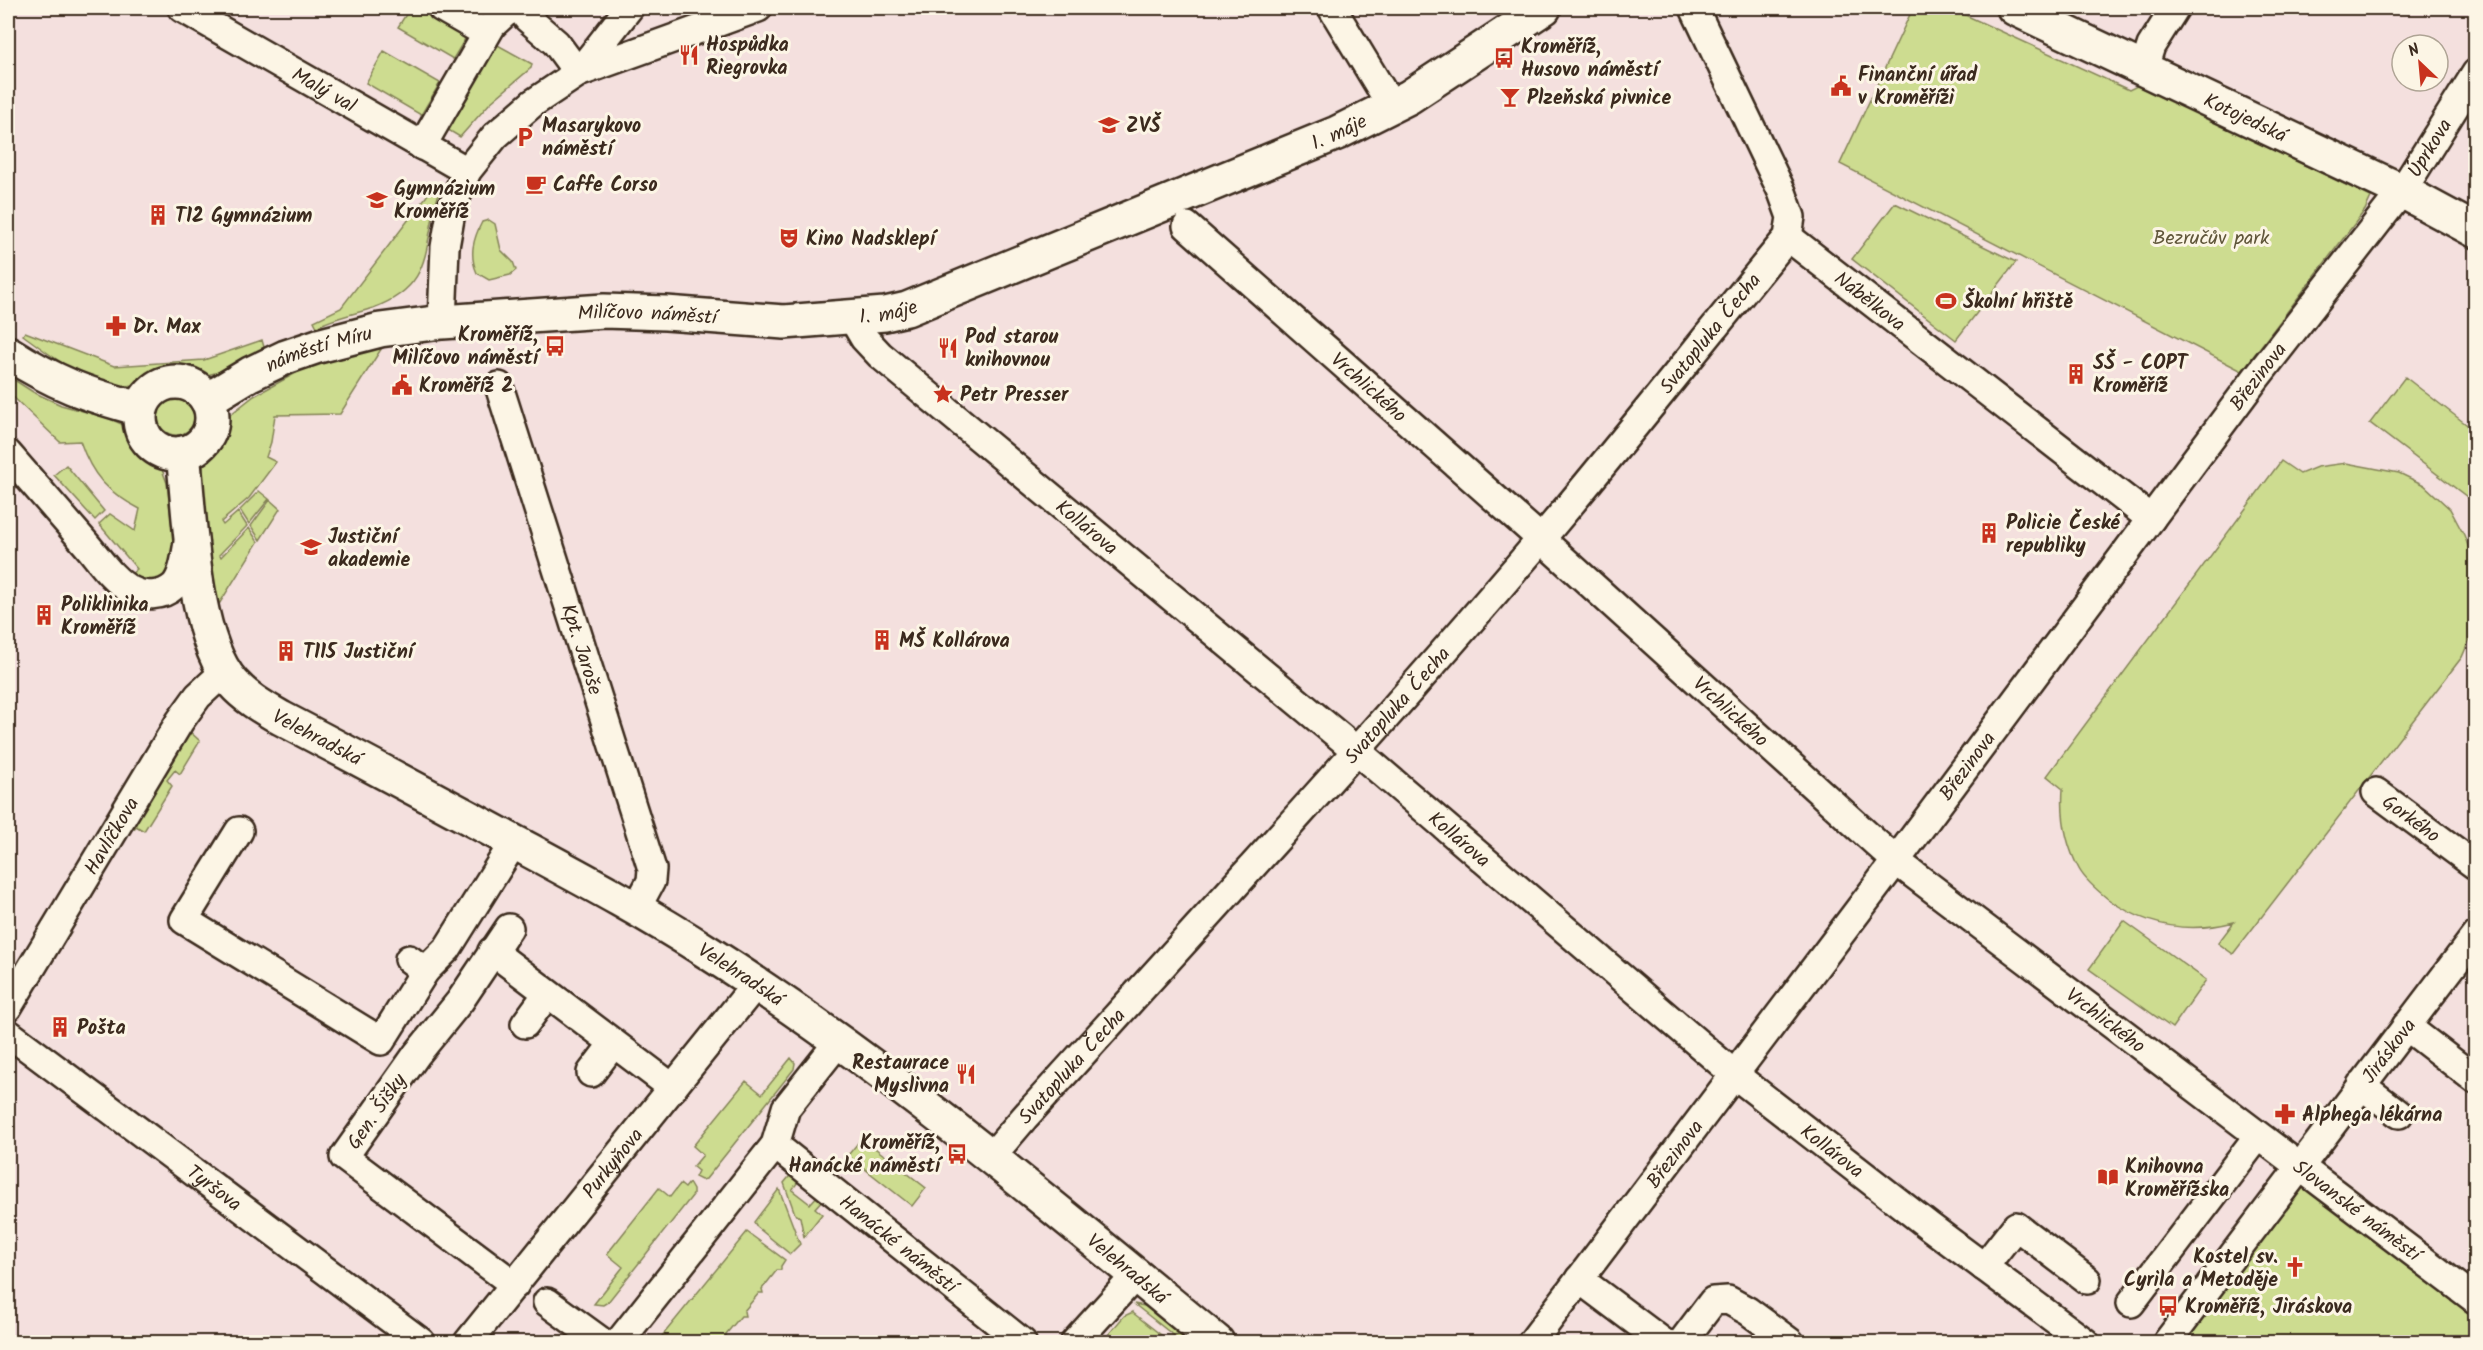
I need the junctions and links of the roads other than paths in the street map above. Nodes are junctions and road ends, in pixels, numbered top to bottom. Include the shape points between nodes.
1 (182, 8) edge
2 (442, 8) edge
3 (516, 8) edge
4 (524, 8) edge
5 (628, 8) edge
6 (758, 8) edge
7 (1332, 8) edge
8 (1507, 8) edge
9 (1544, 8) edge
10 (1694, 8) edge
11 (2014, 8) edge
12 (2175, 8) edge
13 (475, 27) dead end
14 (2144, 68) junction
15 (578, 73) junction
16 (2475, 73) edge
17 (1386, 97) junction
18 (422, 146) junction
19 (467, 171) junction
20 (2402, 191) junction
21 (1187, 226) dead end
22 (2475, 231) edge
23 (1788, 237) junction
24 (851, 316) junction
25 (442, 321) junction
26 (8, 353) edge
27 (500, 386) dead end
28 (207, 400) junction
29 (141, 409) junction
30 (183, 453) junction
31 (8, 454) edge
32 (2151, 519) junction
33 (191, 534) junction
34 (1541, 539) junction
35 (224, 672) junction
36 (1357, 751) junction
37 (2376, 792) dead end
38 (239, 831) dead end
39 (514, 842) junction
40 (1896, 861) junction
41 (2475, 866) edge
42 (636, 909) junction
43 (509, 928) dead end
44 (2475, 934) edge
45 (492, 951) junction
46 (756, 984) junction
47 (547, 994) junction
48 (8, 1007) edge
49 (525, 1024) dead end
50 (2406, 1026) junction
51 (8, 1033) edge
52 (839, 1041) junction
53 (613, 1044) junction
54 (591, 1073) dead end
55 (1735, 1075) junction
56 (2475, 1080) edge
57 (2361, 1085) junction
58 (673, 1088) junction
59 (2399, 1114) dead end
60 (2258, 1136) junction
61 (775, 1145) junction
62 (990, 1158) junction
63 (2299, 1166) junction
64 (1984, 1267) junction
65 (1136, 1275) junction
66 (1579, 1279) junction
67 (2087, 1280) dead end
68 (514, 1284) junction
69 (2475, 1300) edge
70 (547, 1302) dead end
71 (2131, 1303) dead end
72 (421, 1342) edge
73 (468, 1342) edge
74 (602, 1342) edge
75 (619, 1342) edge
76 (1022, 1342) edge
77 (1075, 1342) edge
78 (1217, 1342) edge
79 (1532, 1342) edge
80 (1663, 1342) edge
81 (1682, 1342) edge
82 (1790, 1342) edge
83 (2085, 1342) edge
84 (2167, 1342) edge

1 - 18 street, Malý val
2 - 13 street
3 - 18 street via 492,25
4 - 15 street via 528,18 556,44
5 - 15 street
6 - 15 street
7 - 17 street
8 - 17 main road, 1. máje
9 - 17 main road, 1. máje
10 - 23 street via 1782,192 1791,217
11 - 14 main road, Kotojedská
12 - 14 street via 2151,46
14 - 20 main road, Kotojedská
15 - 19 street via 513,120
16 - 20 street, Úprkova
17 - 24 main road, 1. máje via 1299,150 925,302 885,314
18 - 19 street, Malý val
19 - 25 street via 448,226
20 - 22 main road, Kotojedská
20 - 32 street, Březinova
21 - 34 street, Vrchlického
23 - 32 street, Nábělkova
23 - 34 street, Svatopluka Čecha
24 - 25 main road, Milíčovo náměstí via 784,322 604,311
24 - 36 street, Kollárova via 864,338 880,354
25 - 28 main road, náměstí Míru via 380,330 318,346 250,374
26 - 29 main road via 70,388
27 - 42 street, Kpt. Jaroše via 651,869 651,880
28 - 29 main road via 193,387 174,382 151,393
28 - 30 main road via 212,416 209,433 198,446
29 - 30 main road via 141,424 150,443 168,453
30 - 33 main road
31 - 33 street via 106,567 138,594 161,593 174,586 183,570
32 - 40 street, Březinova
33 - 35 main road via 203,618
34 - 36 street, Svatopluka Čecha
34 - 40 street, Vrchlického
35 - 39 main road, Velehradská via 241,692 271,712
35 - 48 street, Havlíčkova via 198,696 180,721
36 - 55 street, Kollárova
36 - 62 street, Svatopluka Čecha
37 - 41 street, Gorkého
38 - 39 street via 184,920 381,1041 417,965 447,949
39 - 42 main road, Velehradská
40 - 55 street, Březinova
40 - 60 street, Vrchlického
42 - 46 main road, Velehradská
43 - 45 street, Gen. Šišky
44 - 50 street, Jiráskova
45 - 47 street
45 - 68 street, Gen. Šišky via 344,1157
46 - 52 main road, Velehradská
46 - 58 street, Purkyňova
47 - 49 street
47 - 53 street
50 - 56 street
50 - 57 street, Jiráskova
51 - 72 street, Tyršova
52 - 61 street via 786,1108
52 - 62 main road, Velehradská
53 - 54 street
53 - 58 street
55 - 64 street, Kollárova
55 - 66 street, Březinova
57 - 59 street
57 - 63 street, Jiráskova
58 - 68 street, Purkyňova
60 - 63 street, Vrchlického
60 - 71 street
61 - 75 street
61 - 76 street, Hanácké náměstí
62 - 65 main road, Velehradská
63 - 69 street, Slovanské náměstí
63 - 84 street, Slovanské náměstí
64 - 67 street via 2016,1226
64 - 83 street, Kollárova
65 - 77 street
65 - 78 main road, Velehradská
66 - 79 street, Březinova
66 - 80 street
68 - 73 street, Purkyňova
70 - 74 street
81 - 82 street via 1713,1301 1728,1300

